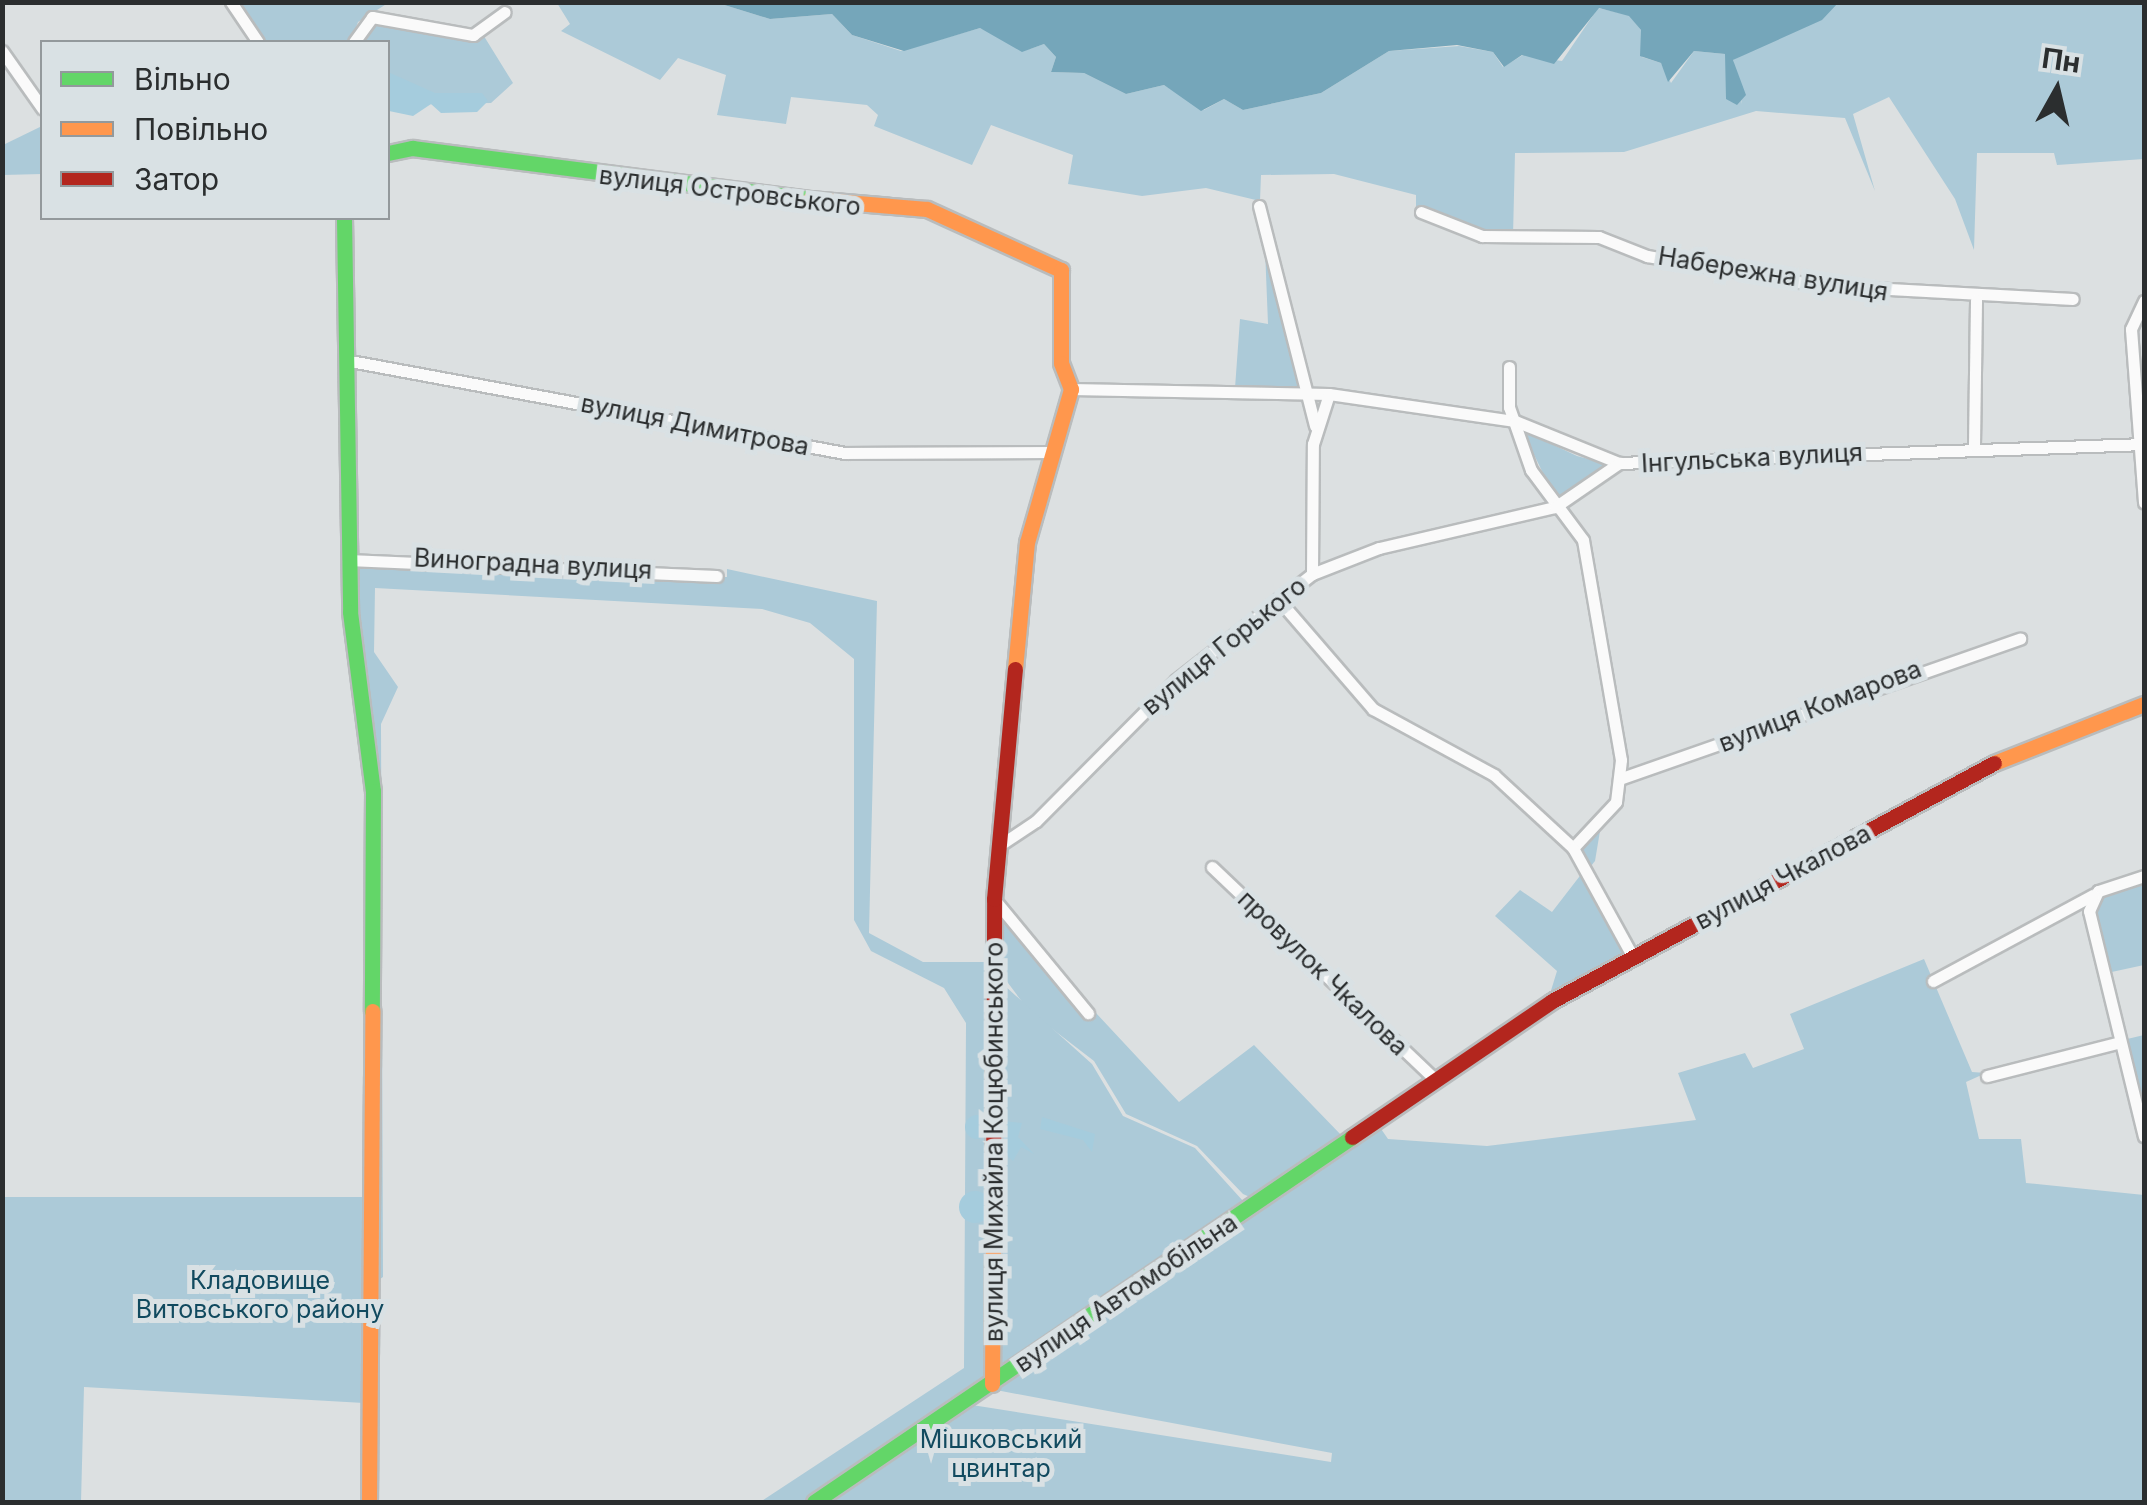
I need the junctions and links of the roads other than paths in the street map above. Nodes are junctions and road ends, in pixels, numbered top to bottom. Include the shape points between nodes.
1 (230, 2) edge
2 (505, 12) dead end
3 (257, 40) edge
4 (355, 40) edge
5 (2, 51) edge
6 (40, 105) edge
7 (390, 153) edge
8 (1260, 206) dead end
9 (1421, 212) dead end
10 (344, 220) edge
11 (1061, 270) joint
12 (1976, 300) junction
13 (2073, 300) dead end
14 (2144, 301) edge
15 (345, 360) junction
16 (1509, 367) dead end
17 (1071, 388) junction
18 (1304, 392) junction
19 (1329, 394) junction
20 (1514, 421) junction
21 (1315, 426) junction
22 (2141, 444) edge
23 (1974, 445) junction
24 (1049, 452) junction
25 (1619, 463) junction
26 (1575, 488) junction
27 (2144, 503) edge
28 (1555, 507) junction
29 (1574, 520) junction
30 (348, 560) junction
31 (1312, 574) junction
32 (718, 576) dead end
33 (1278, 599) junction
34 (2020, 639) dead end
35 (2144, 704) edge
36 (1622, 778) junction
37 (1003, 814) junction
38 (1029, 825) junction
39 (1000, 845) junction
40 (1574, 848) junction
41 (1212, 867) dead end
42 (2144, 876) edge
43 (2093, 895) junction
44 (994, 900) junction
45 (1633, 958) junction
46 (1933, 981) dead end
47 (1088, 1013) dead end
48 (2120, 1042) junction
49 (1986, 1076) dead end
50 (1434, 1078) junction
51 (2144, 1136) edge
52 (985, 1392) junction
53 (369, 1502) edge
54 (814, 1502) edge

1 - 3 street
2 - 4 street via 473,35 372,17
5 - 6 street
7 - 11 street, вулиця Островського via 412,148 692,189 927,209
8 - 18 street
9 - 12 street, Набережна вулиця via 1482,236 1599,237 1648,256 1816,284
10 - 15 street
11 - 17 street, вулиця Михайла Коцюбинського via 1062,363
12 - 13 street, Набережна вулиця
12 - 23 street
14 - 22 street via 2134,315
15 - 24 street, вулиця Димитрова via 845,453
15 - 30 street
16 - 20 street
17 - 18 street, Інгульська вулиця
17 - 24 street, вулиця Михайла Коцюбинського
18 - 19 street, Інгульська вулиця
18 - 21 street
19 - 20 street, Інгульська вулиця
19 - 21 street
20 - 25 street, Інгульська вулиця
20 - 28 street
21 - 31 street
22 - 23 street, Інгульська вулиця
22 - 27 street
23 - 25 street, Інгульська вулиця
24 - 37 street, вулиця Михайла Коцюбинського via 1027,542
25 - 26 street
26 - 28 street
26 - 29 street
28 - 29 street
28 - 31 street, вулиця Горького via 1379,548
29 - 36 street
30 - 32 street, Виноградна вулиця
30 - 53 street via 373,790
31 - 33 street, вулиця Горького
33 - 38 street, вулиця Горького via 1144,709
33 - 40 street via 1372,709 1494,775
34 - 36 street, вулиця Комарова
35 - 45 street, вулиця Чкалова via 2014,752
36 - 40 street via 1616,802
37 - 38 street
37 - 39 street, вулиця Михайла Коцюбинського
38 - 39 street, вулиця Горького
39 - 44 street, вулиця Михайла Коцюбинського
40 - 45 street
41 - 50 street, провулок Чкалова
42 - 43 street
43 - 46 street
43 - 48 street
44 - 47 street, вулиця Михайла Коцюбинського
44 - 52 street, вулиця Михайла Коцюбинського
45 - 50 street, вулиця Чкалова
48 - 49 street
48 - 51 street
50 - 52 street, вулиця Автомобільна
52 - 54 street, вулиця Автомобільна

